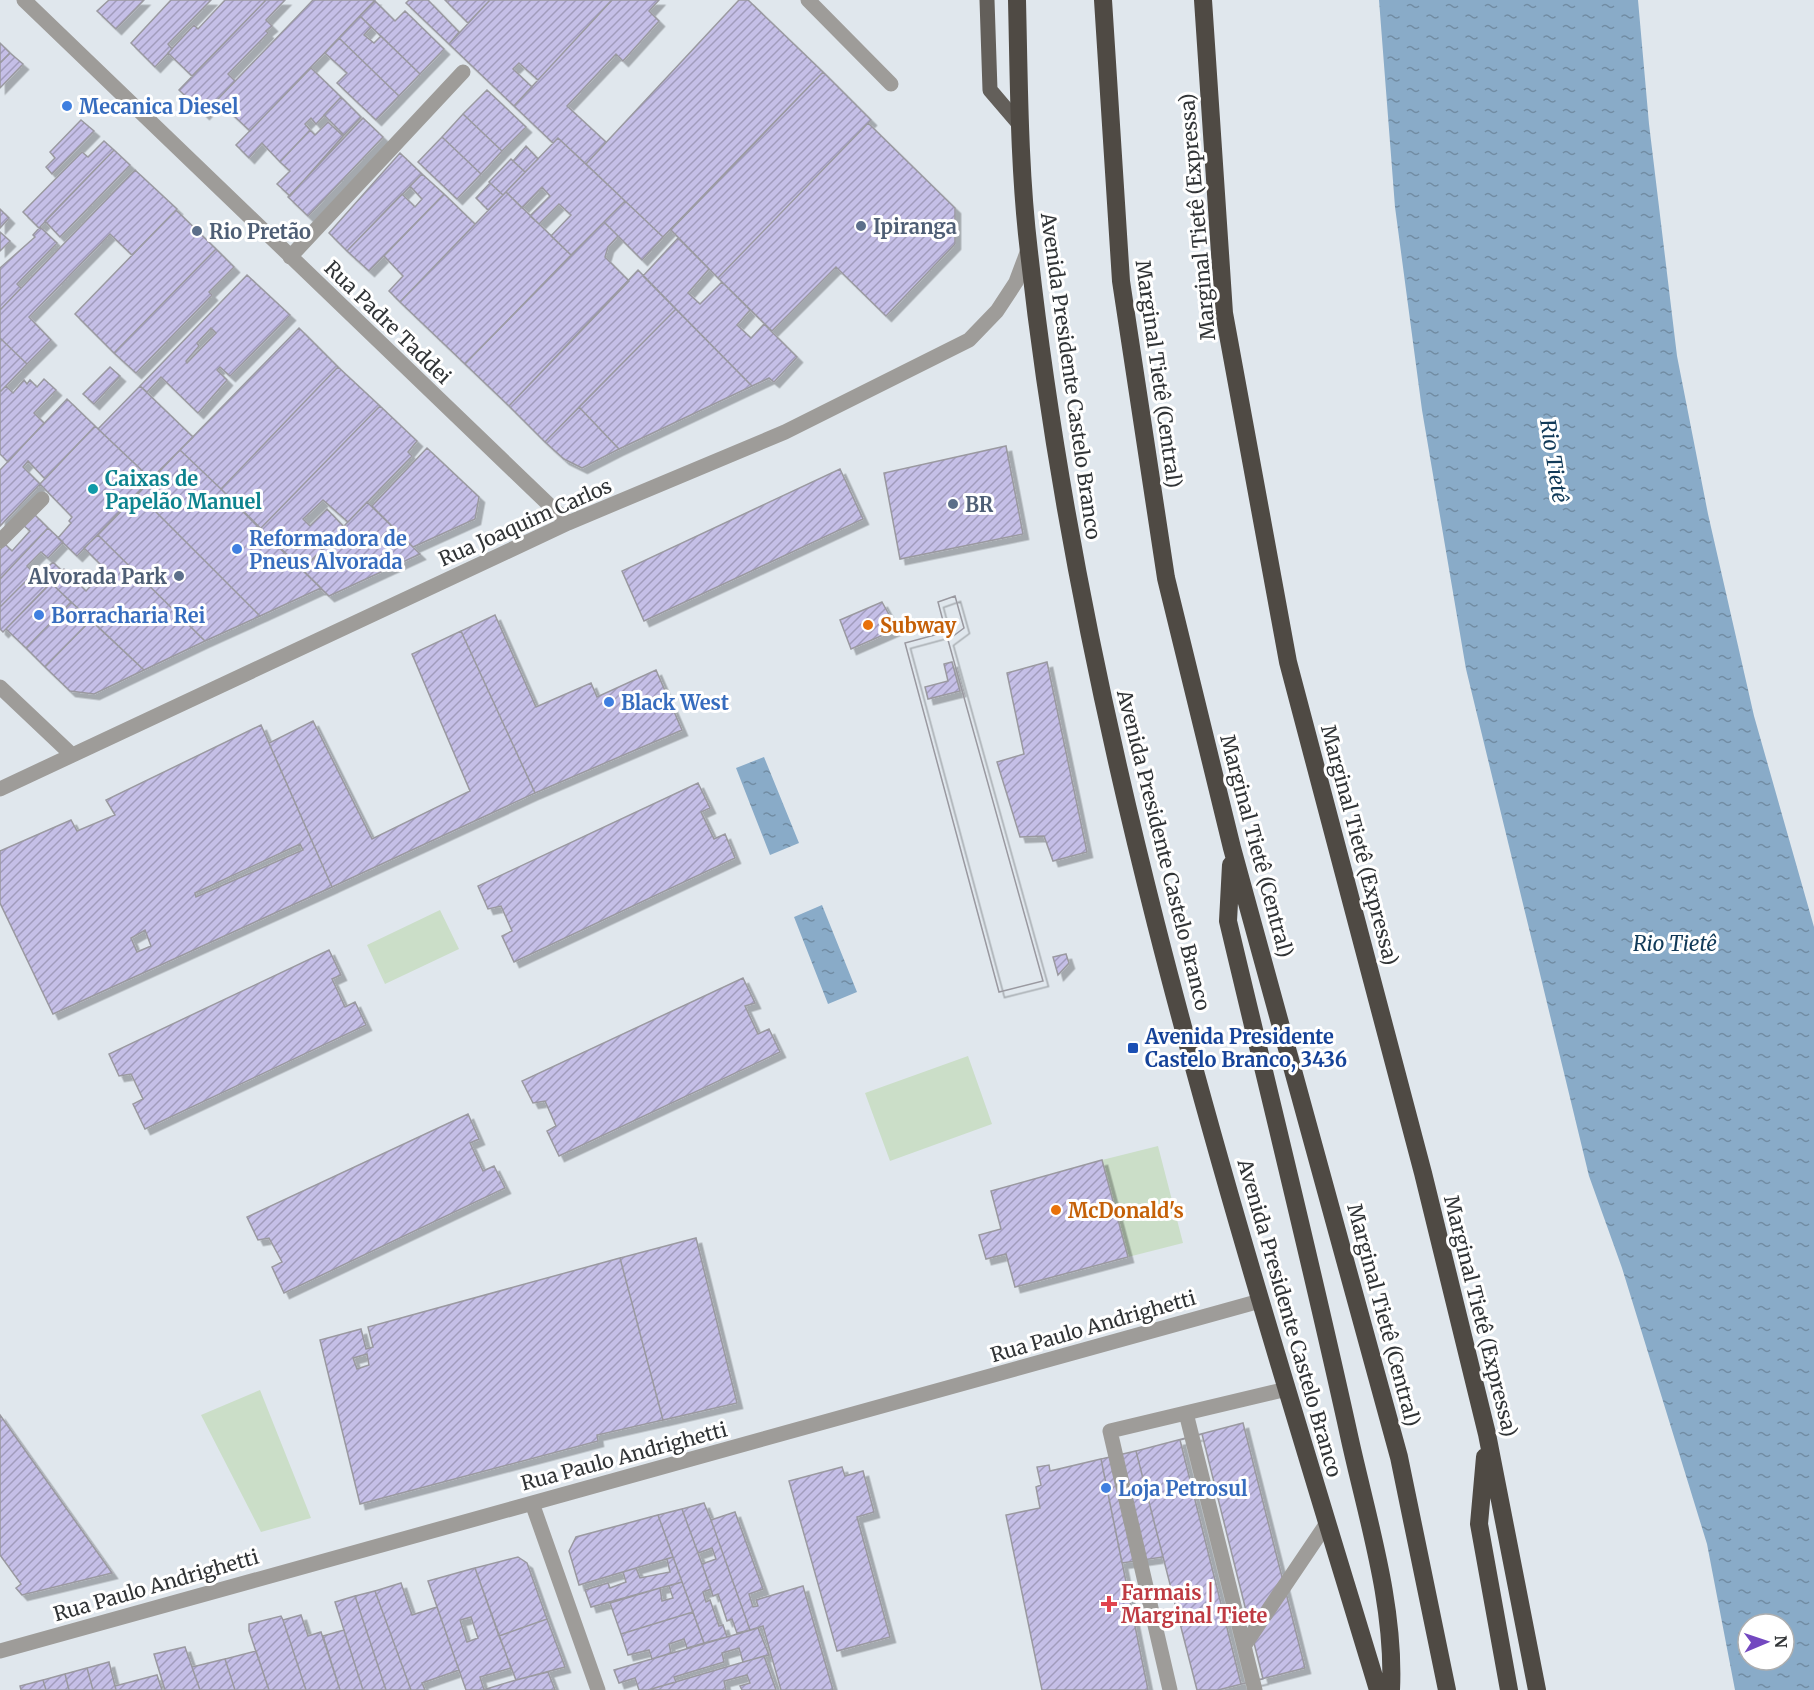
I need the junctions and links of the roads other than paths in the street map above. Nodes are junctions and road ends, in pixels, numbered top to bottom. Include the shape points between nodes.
1 (24, 0) edge
2 (808, 0) edge
3 (987, 0) edge
4 (1017, 0) edge
5 (1103, 0) edge
6 (1203, 0) edge
7 (463, 72) dead end
8 (891, 84) dead end
9 (1020, 125) junction
10 (1028, 250) junction
11 (290, 257) junction
12 (42, 499) dead end
13 (568, 524) junction
14 (0, 541) edge
15 (0, 687) edge
16 (72, 755) junction
17 (0, 789) edge
18 (1232, 848) junction
19 (1260, 1301) junction
20 (1287, 1389) junction
21 (1186, 1413) junction
22 (1487, 1434) junction
23 (532, 1503) junction
24 (1327, 1523) junction
25 (1244, 1646) junction
26 (0, 1650) edge
27 (598, 1690) edge
28 (1170, 1690) edge
29 (1255, 1690) edge
30 (1378, 1690) edge
31 (1391, 1690) edge
32 (1447, 1690) edge
33 (1509, 1690) edge
34 (1537, 1690) edge

1 - 11 street, Rua Padre Taddei
2 - 8 street
3 - 9 main road via 990,90
4 - 9 highway, Avenida Presidente Castelo Branco
5 - 18 highway, Marginal Tietê (Central) via 1122,292 1166,578
6 - 22 highway, Marginal Tietê (Expressa) via 1224,313 1288,662 1423,1173
7 - 11 street
9 - 10 highway, Avenida Presidente Castelo Branco
10 - 13 street, Rua Joaquim Carlos via 997,311 969,340 785,432
10 - 19 highway, Avenida Presidente Castelo Branco via 1067,527 1118,774
11 - 13 street, Rua Padre Taddei
12 - 14 street
13 - 16 street, Rua Joaquim Carlos
15 - 16 street
16 - 17 street, Rua Joaquim Carlos
18 - 31 highway via 1228,921 1386,1605 1393,1657
18 - 32 highway, Marginal Tietê (Central) via 1400,1457
19 - 20 highway, Avenida Presidente Castelo Branco
19 - 23 street, Rua Paulo Andrighetti
20 - 21 street
20 - 24 highway, Avenida Presidente Castelo Branco
21 - 25 street
21 - 28 street via 1110,1431
22 - 33 highway via 1479,1524
22 - 34 highway, Marginal Tietê (Expressa)
23 - 26 street, Rua Paulo Andrighetti
23 - 27 street
24 - 25 street
24 - 30 highway, Avenida Presidente Castelo Branco
25 - 29 street

